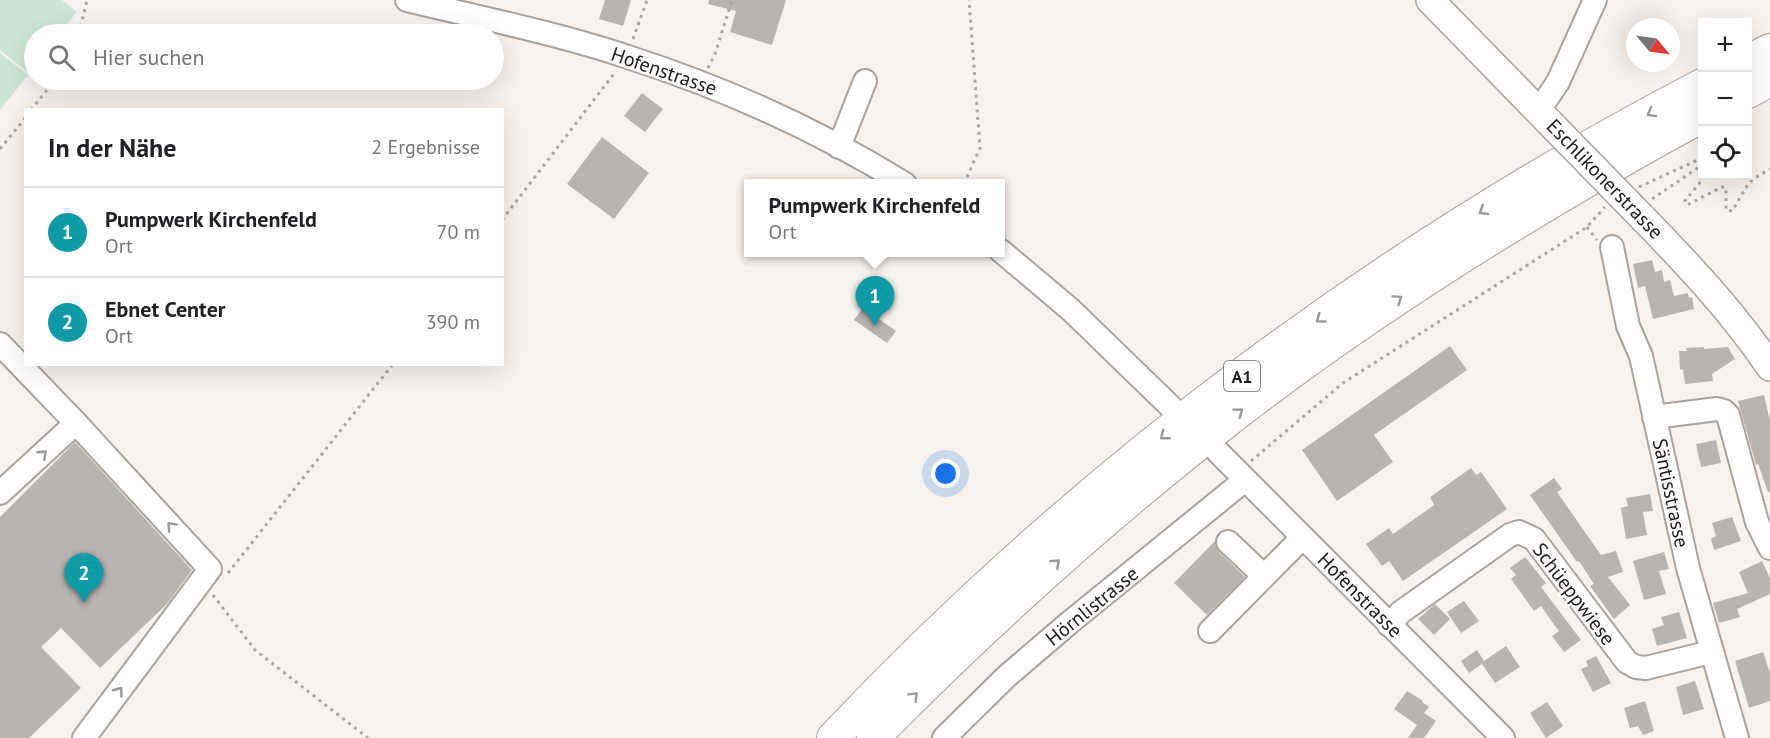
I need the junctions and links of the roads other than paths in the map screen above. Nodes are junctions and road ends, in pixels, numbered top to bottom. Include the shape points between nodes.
1 (407, 0) edge
2 (1430, 0) edge
3 (1595, 0) edge
4 (501, 24) edge
5 (504, 25) edge
6 (1770, 50) edge
7 (1752, 59) edge
8 (1770, 80) edge
9 (865, 81) dead end
10 (1698, 87) edge
11 (1752, 90) edge
12 (1544, 117) junction
13 (1698, 118) edge
14 (839, 147) junction
15 (898, 179) edge
16 (1612, 247) dead end
17 (1005, 254) edge
18 (0, 344) edge
19 (1770, 368) edge
20 (1172, 408) dead end
21 (1654, 417) junction
22 (76, 423) junction
23 (1218, 452) dead end
24 (1241, 476) junction
25 (0, 493) edge
26 (1302, 538) junction
27 (1228, 542) dead end
28 (1770, 549) edge
29 (1264, 576) junction
30 (1389, 625) junction
31 (1210, 631) dead end
32 (1711, 652) junction
33 (84, 738) edge
34 (833, 738) edge
35 (873, 738) edge
36 (944, 738) edge
37 (1503, 738) edge
38 (1737, 738) edge

1 - 4 street, Hofenstrasse
2 - 12 main road, Eschlikonerstrasse
3 - 12 street
5 - 14 street, Hofenstrasse via 627,56 704,84
6 - 7 highway
8 - 11 highway
9 - 14 street
10 -> 34 highway, A1 via 1486,208 1349,299 1213,398 1091,496 1005,572
12 - 19 main road, Eschlikonerstrasse, bridge via 1709,288
35 -> 13 highway, A1 via 1060,559 1229,419 1446,267 1558,196
14 - 15 street, Hofenstrasse
16 - 21 street, Säntisstrasse via 1628,327 1641,356
17 - 20 street via 1071,310
18 - 22 street
21 - 28 street via 1717,409 1728,415 1756,522
21 - 32 street, Säntisstrasse
25 -> 22 street
33 -> 22 street via 210,569
23 - 24 street, Hofenstrasse
24 - 26 street, Hofenstrasse
24 - 36 street, Hörnlistrasse via 1007,676
26 - 29 street
26 - 30 street, Hofenstrasse
27 - 29 street
29 - 31 street
30 - 32 street, Schüeppwiese via 1401,612 1519,532 1534,539 1627,662 1646,668
30 - 37 street, Hofenstrasse
32 - 38 street, Säntisstrasse

